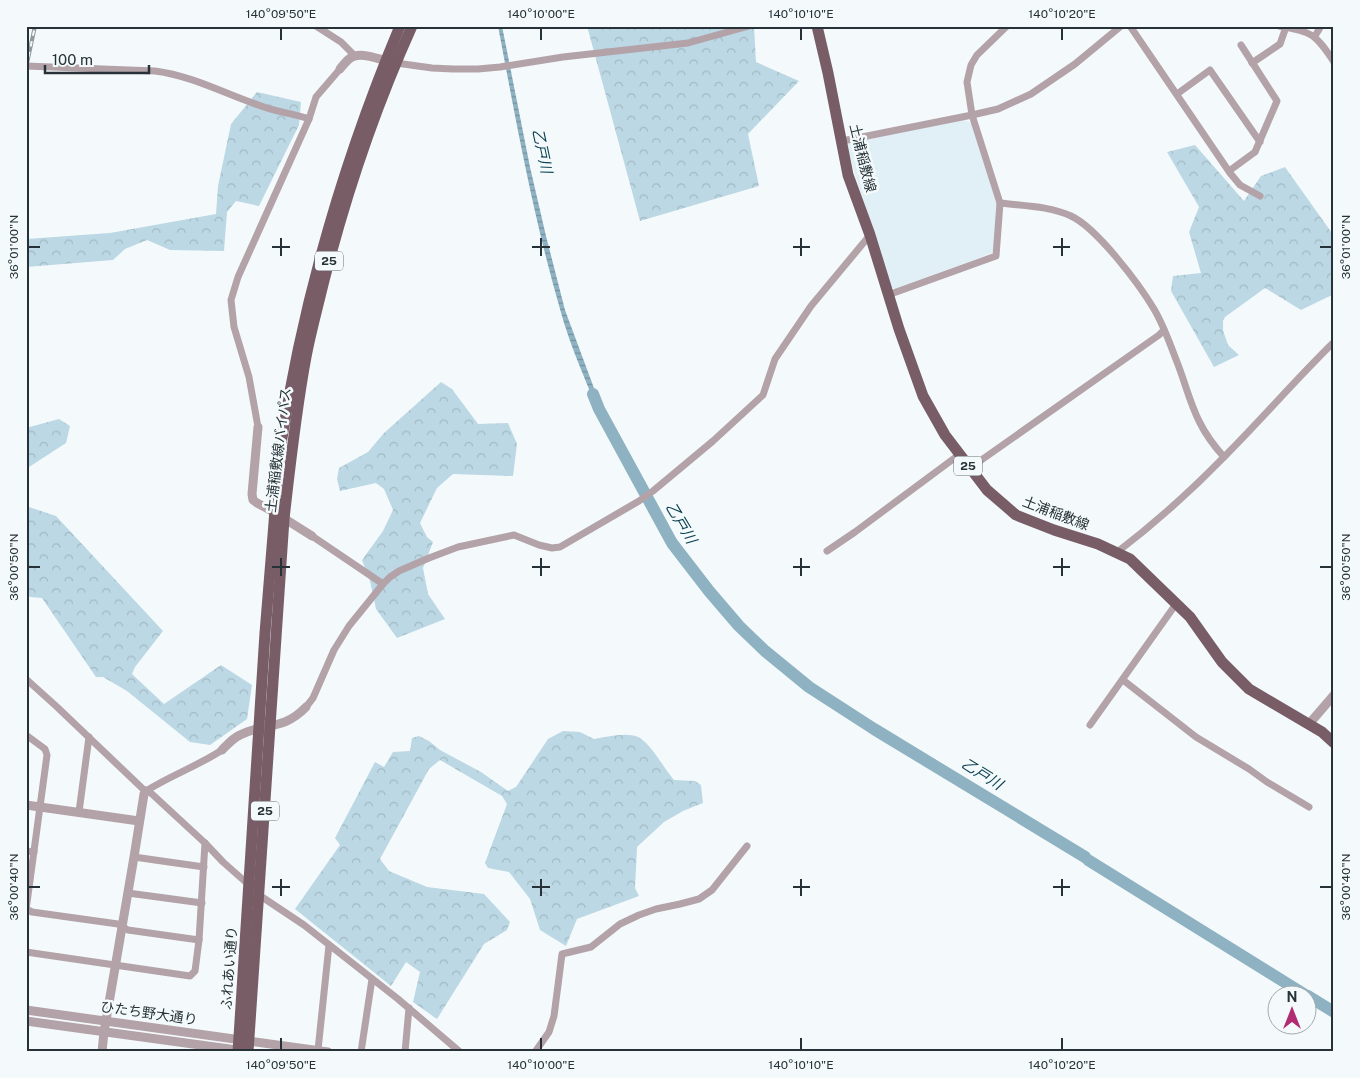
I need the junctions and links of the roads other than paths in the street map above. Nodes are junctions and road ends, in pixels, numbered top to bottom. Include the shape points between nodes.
1 (316, 26) edge
2 (400, 26) edge
3 (412, 26) edge
4 (749, 26) edge
5 (817, 26) edge
6 (1007, 26) edge
7 (1121, 26) edge
8 (1130, 26) edge
9 (1321, 26) edge
10 (1283, 27) edge
11 (1315, 36) junction
12 (1241, 45) dead end
13 (356, 56) junction
14 (391, 62) junction
15 (1334, 62) edge
16 (1252, 63) junction
17 (26, 66) edge
18 (340, 68) joint
19 (1177, 94) junction
20 (972, 115) junction
21 (309, 118) junction
22 (842, 140) junction
23 (1260, 142) junction
24 (1229, 171) junction
25 (1260, 196) dead end
26 (1000, 203) junction
27 (870, 235) junction
28 (888, 295) junction
29 (1164, 330) junction
30 (1334, 342) edge
31 (258, 427) joint
32 (960, 454) junction
33 (1224, 457) junction
34 (970, 468) junction
35 (279, 516) junction
36 (312, 536) joint
37 (827, 551) dead end
38 (1116, 552) junction
39 (383, 584) junction
40 (1176, 604) junction
41 (26, 678) edge
42 (1123, 680) junction
43 (1334, 695) edge
44 (306, 708) joint
45 (1309, 724) junction
46 (1090, 725) dead end
47 (271, 726) junction
48 (258, 729) junction
49 (26, 735) edge
50 (89, 737) junction
51 (1334, 743) edge
52 (222, 750) joint
53 (146, 791) junction
54 (26, 805) edge
55 (40, 806) junction
56 (1309, 806) dead end
57 (78, 812) junction
58 (139, 821) junction
59 (205, 843) junction
60 (747, 846) dead end
61 (30, 851) edge
62 (134, 857) junction
63 (204, 867) junction
64 (249, 886) junction
65 (128, 893) junction
66 (258, 895) junction
67 (202, 903) junction
68 (26, 909) edge
69 (122, 927) junction
70 (199, 940) junction
71 (329, 945) junction
72 (26, 952) edge
73 (116, 965) junction
74 (372, 978) junction
75 (409, 1008) junction
76 (26, 1010) edge
77 (26, 1021) edge
78 (106, 1021) junction
79 (104, 1032) junction
80 (244, 1048) edge
81 (318, 1050) junction
82 (102, 1052) edge
83 (328, 1052) edge
84 (361, 1052) edge
85 (405, 1052) edge
86 (460, 1052) edge
87 (535, 1052) edge

1 - 13 street
2 - 14 main road, 土浦稲敷線バイパス / 25
3 - 14 main road, 土浦稲敷線バイパス / 25
4 - 14 street via 688,43 478,69
5 - 22 main road, 土浦稲敷線 / 25
6 - 20 street via 971,65 968,82
7 - 20 street via 1075,64 1031,94 998,109
8 - 19 street
9 - 11 street
10 - 11 street via 1304,30
10 - 16 street via 1280,44
11 - 15 street
12 - 16 street
13 - 14 street
13 - 18 street
14 - 35 main road, 土浦稲敷線バイパス / 25 via 325,277 306,357
16 - 23 street via 1277,101
17 - 21 street via 173,74 262,107
18 - 21 street via 316,97
19 - 23 street via 1210,70
19 - 24 street
20 - 22 street
20 - 26 street
21 - 31 street via 238,277 231,300 234,327 249,377
22 - 27 main road, 土浦稲敷線 / 25 via 848,175
23 - 24 street via 1255,152
24 - 25 street via 1240,185
26 - 28 street via 996,256
26 - 29 street via 1055,210 1073,217 1092,231 1133,278
27 - 28 main road, 土浦稲敷線 / 25
27 - 39 street via 811,306 774,359 763,394 641,499 560,547 539,545 514,535 458,547 399,571
28 - 32 main road, 土浦稲敷線 / 25 via 923,396
29 - 33 street via 1201,424
29 - 34 street
30 - 33 street
31 - 35 street via 252,497 257,504
32 - 34 main road, 土浦稲敷線 / 25
32 - 37 street
33 - 38 street via 1193,488
34 - 38 main road, 土浦稲敷線 / 25 via 987,490 1016,516
35 - 36 street
35 - 47 main road, 土浦稲敷線バイパス / 25
35 - 48 main road, 土浦稲敷線バイパス / 25
36 - 39 street
38 - 40 main road, 土浦稲敷線 / 25 via 1130,559
39 - 44 street via 339,642 317,692
40 - 42 street
40 - 45 main road, 土浦稲敷線 / 25 via 1190,617 1222,662 1249,689
41 - 50 street
42 - 46 street
42 - 56 street via 1196,736
43 - 45 street
44 - 47 street via 291,720
45 - 51 main road, 土浦稲敷線 / 25
47 - 48 street
47 - 66 main road, 土浦稲敷線バイパス / 25
48 - 52 street via 241,734
48 - 64 main road, 土浦稲敷線バイパス / 25
49 - 55 street via 45,749 47,755
50 - 53 street
50 - 57 street
52 - 53 street
53 - 58 street
53 - 59 street
54 - 55 street
55 - 57 street
55 - 61 street
57 - 58 street
58 - 62 street
59 - 63 street
59 - 64 street
60 - 87 street via 712,890 699,899 656,909 620,924 590,947 562,954 554,1016 549,1032
61 - 68 street
62 - 63 street
62 - 65 street
63 - 67 street
64 - 80 main road, ふれあい通り / 25
65 - 67 street
65 - 69 street
66 - 71 street
66 - 80 main road, ふれあい通り / 25
67 - 70 street
68 - 69 street
69 - 70 street
69 - 73 street
70 - 73 street via 195,971 190,976
71 - 74 street
71 - 81 street
72 - 73 street
73 - 78 street
74 - 75 street
74 - 84 street
75 - 85 street
75 - 86 street
76 - 78 street, ひたち野大通り
77 - 79 street, ひたち野大通り
78 - 79 street
78 - 80 street, ひたち野大通り
79 - 80 street, ひたち野大通り
79 - 82 street
80 - 81 street, ひたち野大通り
81 - 83 street, ひたち野大通り

